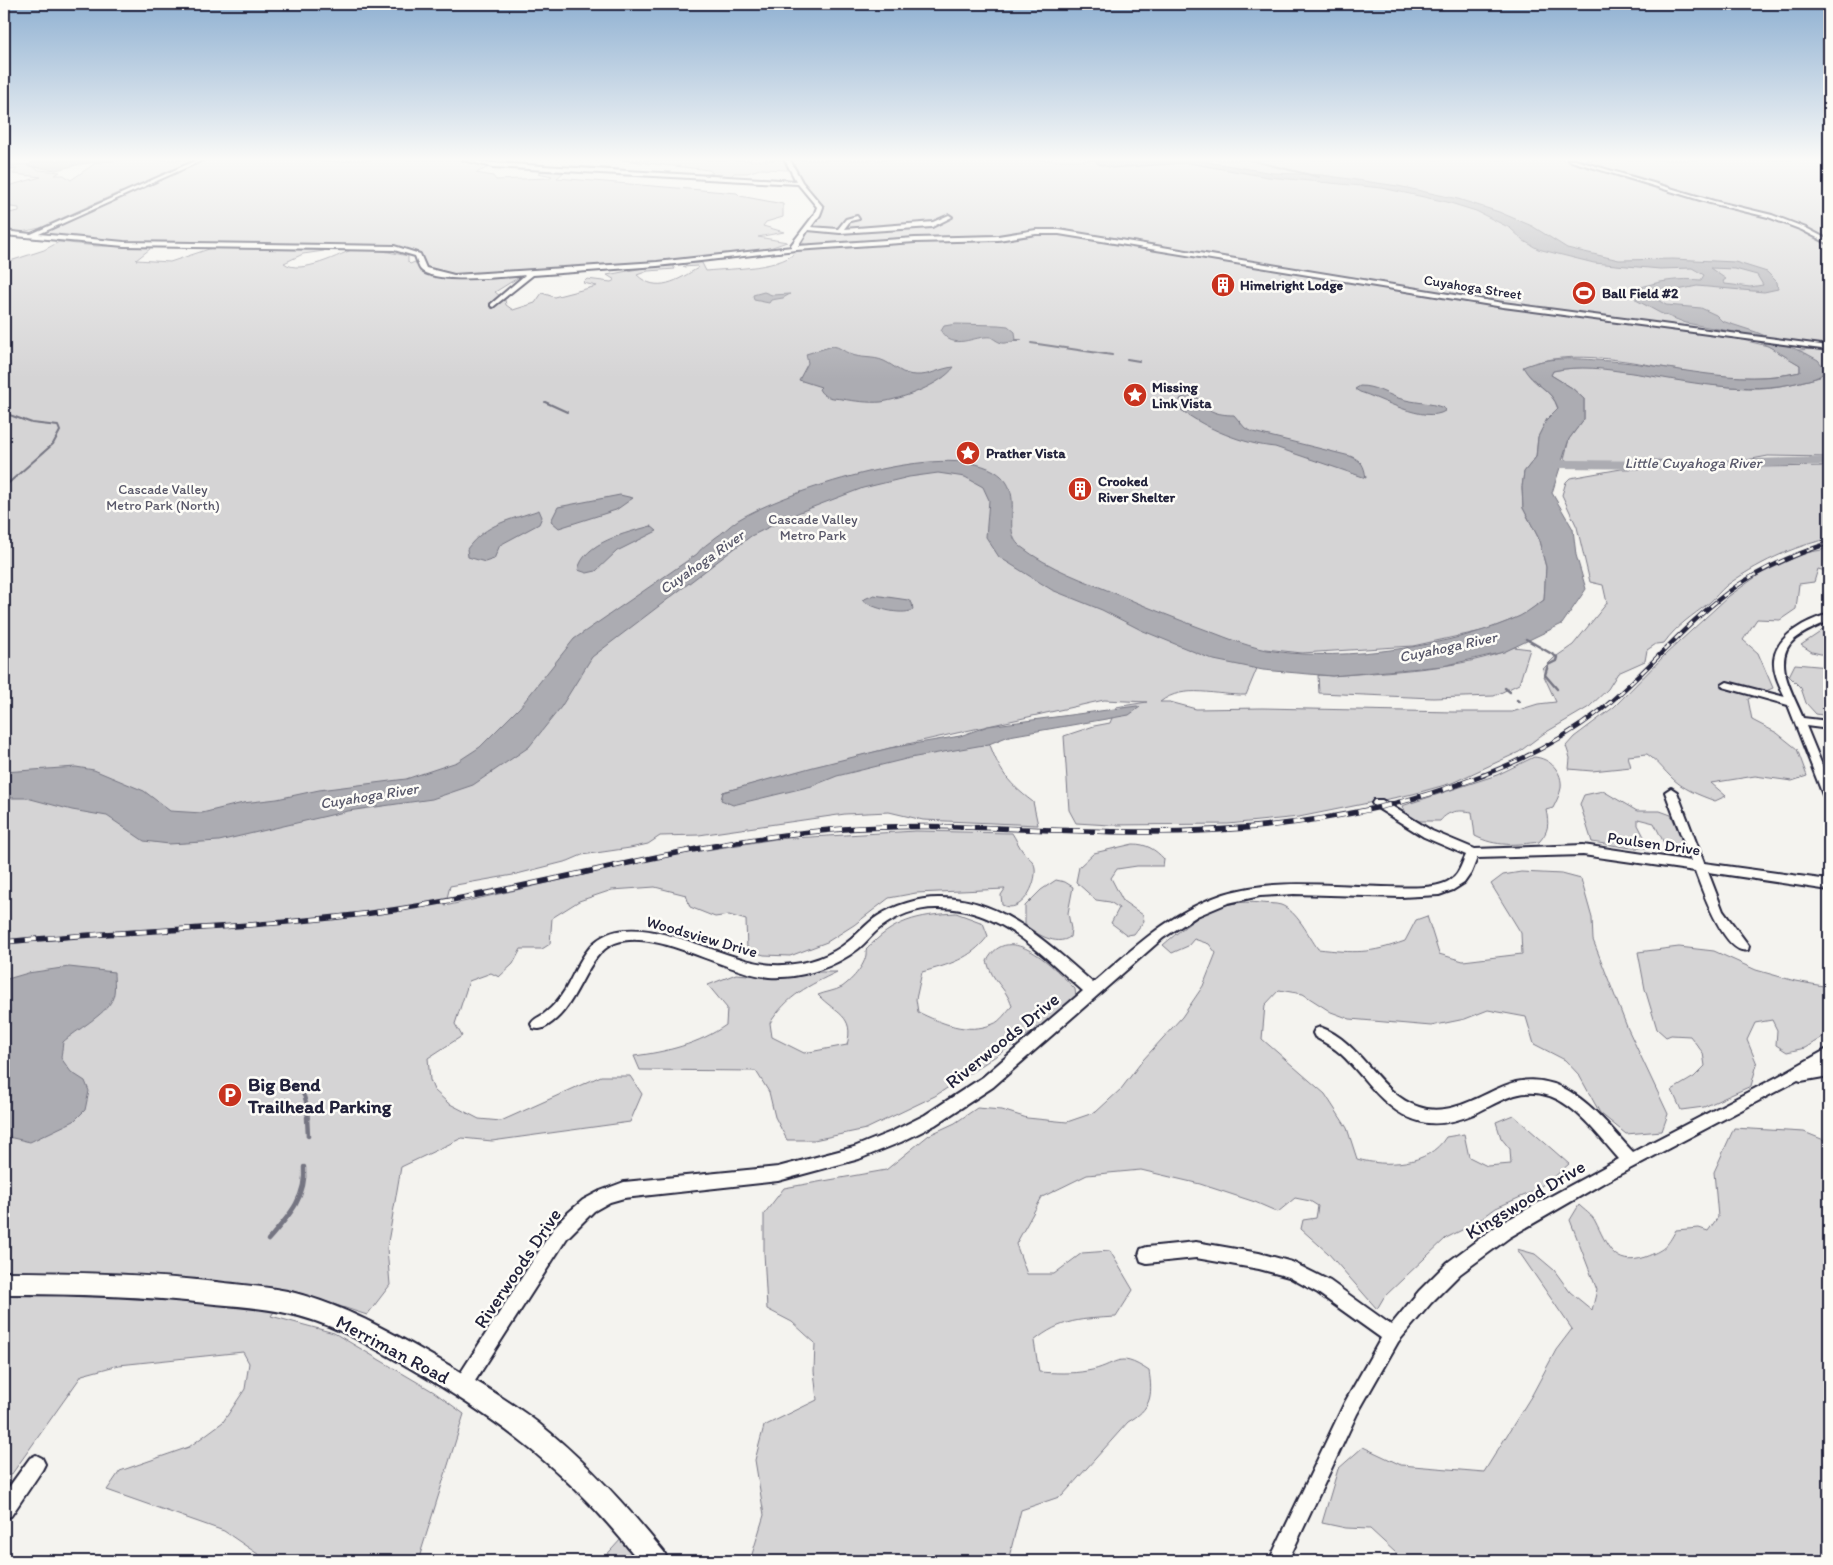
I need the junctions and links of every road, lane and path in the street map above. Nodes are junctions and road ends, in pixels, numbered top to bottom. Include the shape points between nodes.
1 (4, 233) edge
2 (38, 233) edge
3 (802, 233) edge
4 (1029, 233) edge
5 (1065, 233) edge
6 (1812, 233) edge
7 (31, 236) junction
8 (1829, 242) edge
9 (796, 248) junction
10 (531, 273) junction
11 (493, 305) dead end
12 (1829, 348) edge
13 (1829, 618) edge
14 (1727, 685) dead end
15 (1792, 704) junction
16 (1799, 721) junction
17 (1829, 725) edge
18 (1671, 792) dead end
19 (1829, 795) edge
20 (1378, 803) dead end
21 (1474, 854) junction
22 (1699, 866) junction
23 (1829, 885) edge
24 (1743, 946) dead end
25 (1093, 991) junction
26 (538, 1024) dead end
27 (1320, 1033) dead end
28 (1829, 1054) edge
29 (1829, 1070) edge
30 (1791, 1077) junction
31 (1632, 1161) junction
32 (1147, 1255) dead end
33 (4, 1283) edge
34 (1392, 1336) junction
35 (462, 1386) junction
36 (36, 1464) dead end
37 (4, 1508) edge
38 (655, 1561) edge
39 (1278, 1561) edge

1 - 7 street
2 - 7 street
3 - 9 street via 794,244
4 - 9 street, Cuyahoga Street via 994,238
5 - 12 street, Cuyahoga Street via 1503,305
6 - 8 street
7 - 10 street, Cuyahoga Street via 109,244 394,248 418,255 423,269 438,275 470,277
9 - 10 street, Cuyahoga Street via 655,264
10 - 11 street
13 - 15 street via 1791,638 1779,650 1778,665
14 - 15 street
15 - 16 street
16 - 17 street
16 - 19 street
18 - 22 street
20 - 21 street via 1434,837
21 - 22 street, Poulsen Drive via 1583,850
21 - 25 street, Riverwoods Drive via 1462,878 1439,890 1286,888 1250,892 1215,902 1170,925
22 - 23 street, Poulsen Drive
22 - 24 street via 1717,913
25 - 26 street, Woodsview Drive via 997,914 966,904 936,902 888,916 850,948 828,960 784,971 755,969 643,934 623,934 611,938 595,951 561,1009
25 - 35 street, Riverwoods Drive via 988,1082 930,1120 896,1137 854,1154 778,1174 624,1190 588,1205 562,1232
27 - 31 street via 1346,1050 1392,1100 1412,1112 1443,1117 1512,1088 1542,1086 1568,1096 1578,1104
28 - 30 street, Kingswood Drive
29 - 30 street, Kingswood Drive
30 - 31 street, Kingswood Drive
31 - 34 street, Kingswood Drive via 1479,1248 1425,1297
32 - 34 street via 1196,1250 1292,1270 1324,1287
33 - 35 main road, Merriman Road via 75,1283 182,1290 289,1303 340,1319 376,1336
34 - 39 street, Kingswood Drive via 1351,1408
35 - 38 main road, Merriman Road via 529,1431 577,1473 626,1523
36 - 37 street

